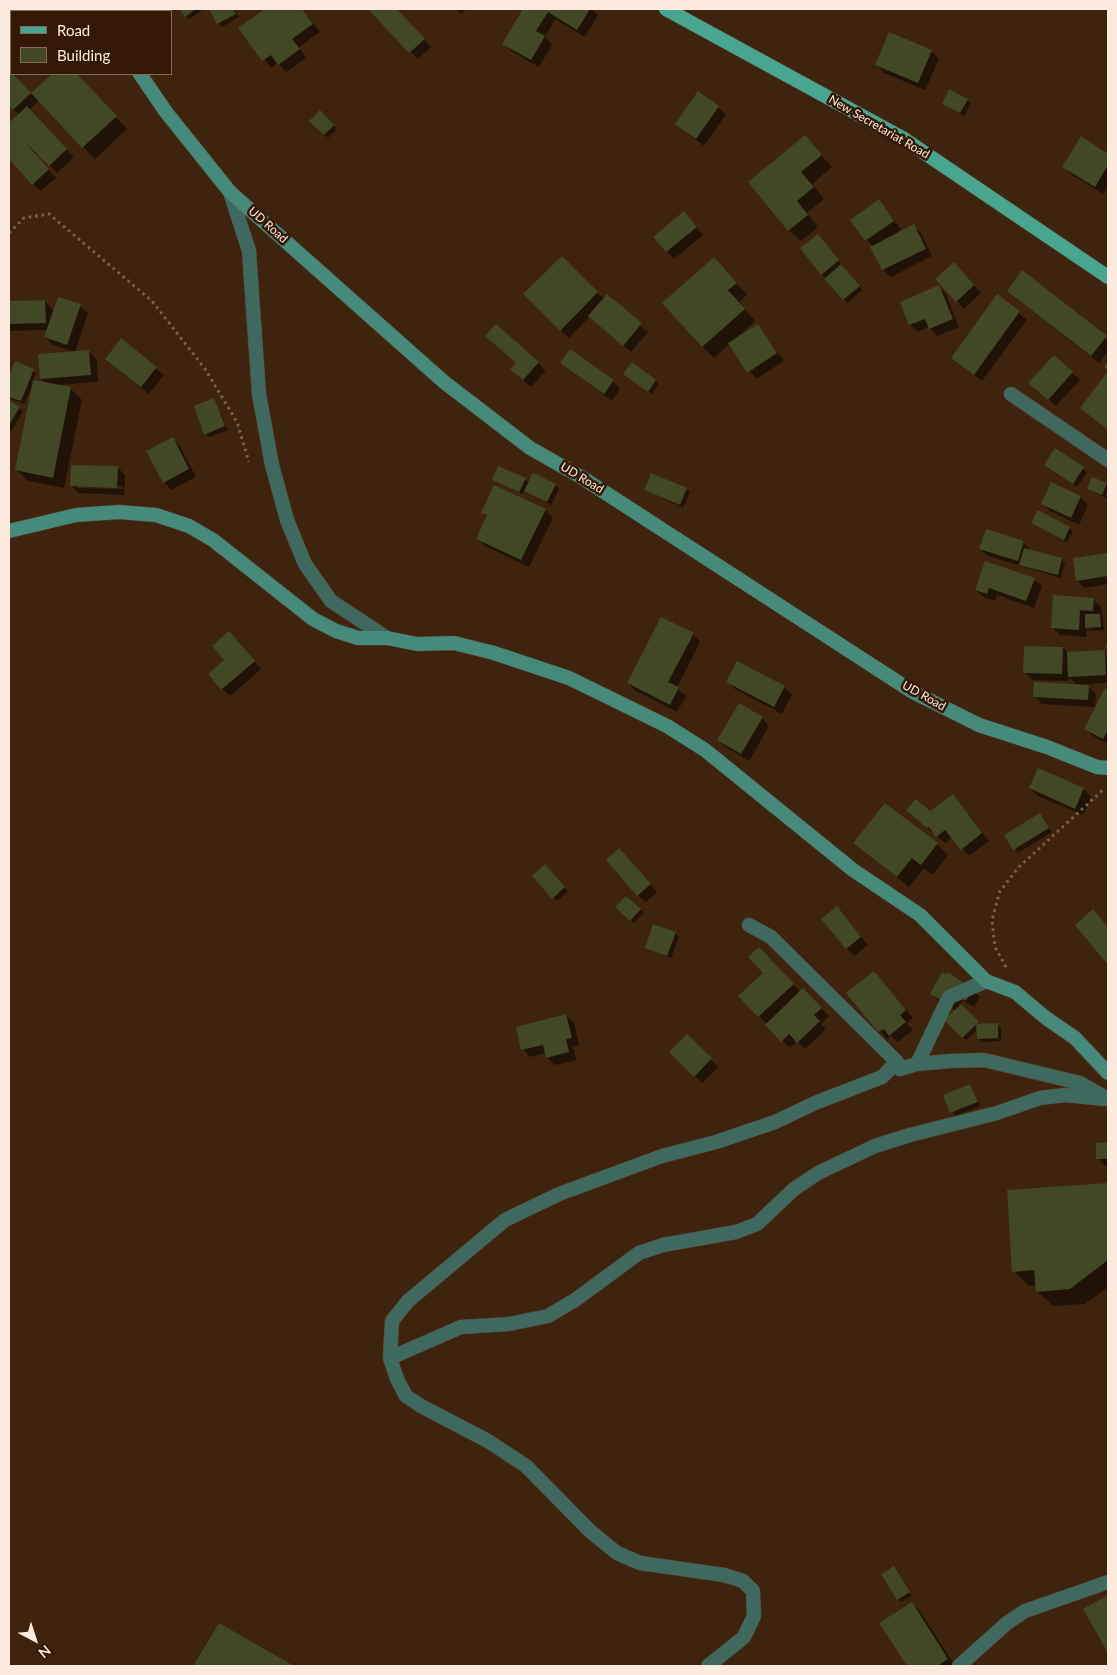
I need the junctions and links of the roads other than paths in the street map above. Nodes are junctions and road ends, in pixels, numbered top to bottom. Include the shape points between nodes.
1 (666, 9) edge
2 (141, 75) edge
3 (230, 192) junction
4 (1108, 277) edge
5 (1011, 394) dead end
6 (1108, 460) edge
7 (9, 531) edge
8 (387, 638) junction
9 (1108, 768) edge
10 (749, 925) dead end
11 (986, 981) junction
12 (897, 1062) junction
13 (917, 1064) junction
14 (1108, 1073) edge
15 (1108, 1099) edge
16 (390, 1358) junction
17 (1108, 1582) edge
18 (708, 1666) edge
19 (959, 1666) edge

1 - 4 main road, New Secretariat Road via 904,139
2 - 3 main road, UD Road
3 - 8 street via 249,251 259,394 272,465 287,520 305,564 331,601
3 - 9 main road, UD Road via 444,382 530,448 581,476 913,692 979,726
5 - 6 street
7 - 8 main road via 76,515 119,512 156,515 189,526 213,540 313,618 336,631 358,638
8 - 11 main road via 417,644 454,643 494,653 569,678 666,726 705,750 853,870 920,915
10 - 12 street via 778,944
11 - 13 street via 949,997
11 - 14 main road via 1015,992 1075,1038
12 - 13 street via 900,1069
12 - 16 street via 882,1077 775,1122 662,1156 559,1194 505,1220 408,1301 392,1321
13 - 15 street via 984,1060 1080,1082
15 - 16 street via 1066,1095 1040,1098 875,1146 818,1173 794,1189 757,1224 736,1232 663,1245 640,1253 548,1316 509,1324 461,1327
16 - 18 street via 396,1379 406,1396 526,1466 590,1531 617,1553 640,1563 700,1570 744,1581 753,1591 754,1616 744,1637
17 - 19 street via 1025,1611

